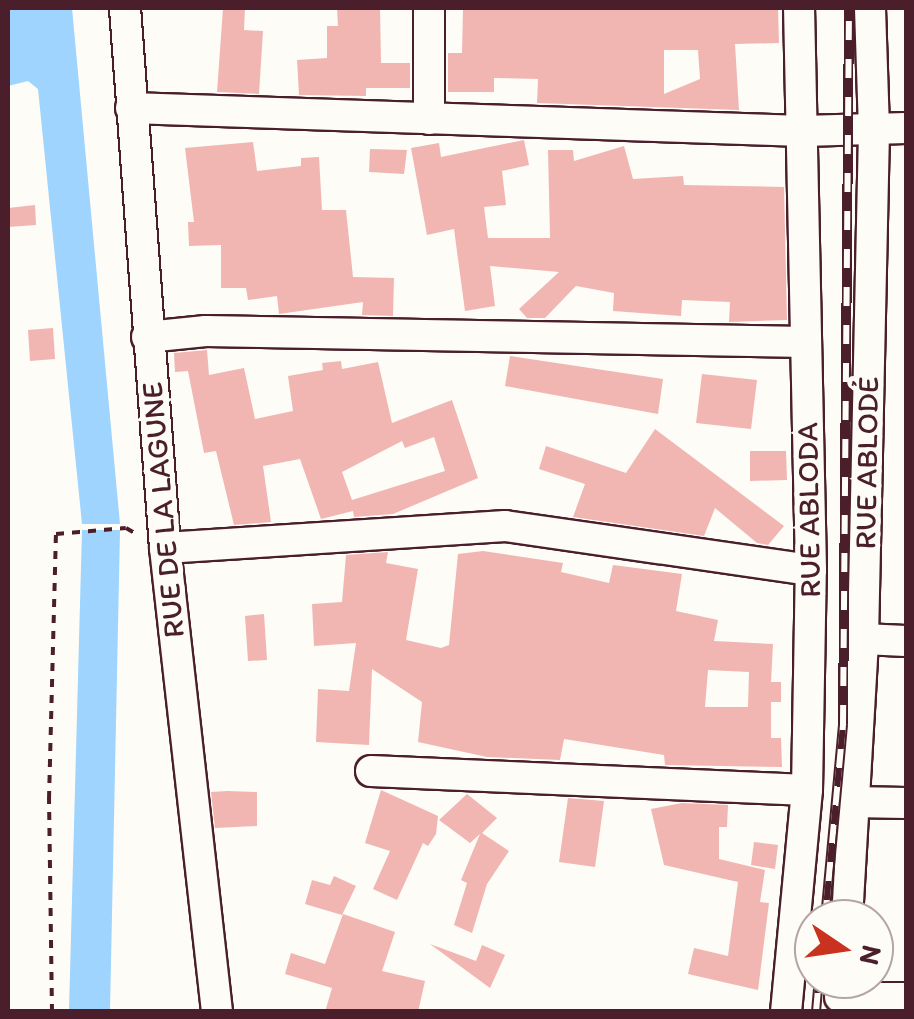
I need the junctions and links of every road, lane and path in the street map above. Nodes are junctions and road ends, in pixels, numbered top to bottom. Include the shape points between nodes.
1 (125, 8) edge
2 (429, 8) edge
3 (799, 8) edge
4 (870, 8) edge
5 (131, 108) junction
6 (428, 119) junction
7 (906, 128) edge
8 (874, 129) junction
9 (804, 131) junction
10 (147, 337) junction
11 (806, 342) junction
12 (126, 528) dead end
13 (165, 548) junction
14 (811, 570) junction
15 (863, 639) junction
16 (906, 641) edge
17 (371, 771) dead end
18 (807, 790) junction
19 (858, 802) junction
20 (906, 804) edge
21 (849, 899) edge
22 (52, 1012) edge
23 (217, 1012) edge
24 (786, 1012) edge

1 - 5 street, RUE DE LA LAGUNE
2 - 6 street
3 - 9 street, RUE ABLODA
4 - 8 street, RUE ABLODÉ
5 - 6 street
5 - 10 street, RUE DE LA LAGUNE
6 - 9 street
7 - 8 street
8 - 9 street
8 - 15 street, RUE ABLODÉ
9 - 11 street, RUE ABLODA
10 - 11 street via 206,332
10 - 13 street, RUE DE LA LAGUNE
11 - 14 street, RUE ABLODA
12 - 22 path via 56,534
13 - 14 street via 505,526
13 - 23 street, RUE DE LA LAGUNE
14 - 18 street, RUE ABLODA
15 - 16 street
15 - 19 street, RUE ABLODÉ
17 - 18 street
18 - 24 street, RUE ABLODA
19 - 20 street
19 - 21 street, RUE ABLODÉ

